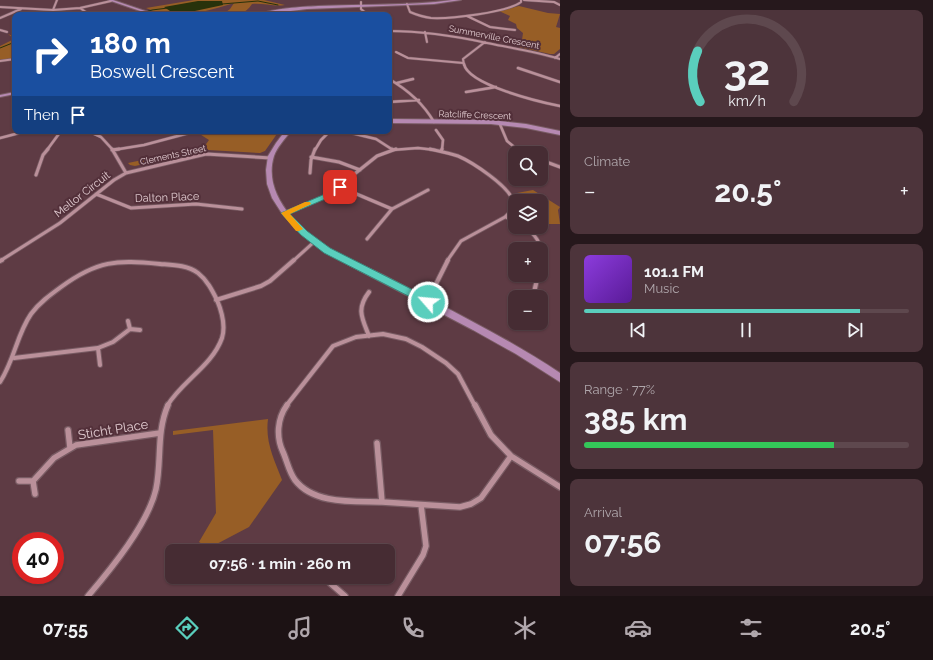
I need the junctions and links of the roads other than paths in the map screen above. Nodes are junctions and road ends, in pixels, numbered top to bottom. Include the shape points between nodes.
1 (57, 0) edge
2 (110, 0) edge
3 (459, 0) edge
4 (522, 0) edge
5 (350, 2) dead end
6 (361, 2) junction
7 (298, 4) dead end
8 (407, 4) junction
9 (560, 5) edge
10 (0, 7) edge
11 (80, 8) junction
12 (21, 9) junction
13 (53, 10) junction
14 (14, 12) edge
15 (86, 12) edge
16 (148, 12) edge
17 (268, 12) edge
18 (364, 12) edge
19 (12, 13) edge
20 (467, 16) junction
21 (0, 18) edge
22 (0, 30) edge
23 (392, 30) edge
24 (515, 30) dead end
25 (7, 32) dead end
26 (425, 32) junction
27 (427, 42) dead end
28 (485, 42) junction
29 (396, 52) dead end
30 (560, 54) edge
31 (555, 58) junction
32 (12, 60) edge
33 (560, 60) edge
34 (0, 62) edge
35 (463, 63) junction
36 (518, 68) dead end
37 (413, 79) dead end
38 (392, 80) edge
39 (560, 82) edge
40 (397, 83) junction
41 (496, 87) junction
42 (466, 92) dead end
43 (12, 94) edge
44 (0, 96) edge
45 (418, 100) junction
46 (392, 102) edge
47 (560, 106) edge
48 (392, 121) edge
49 (434, 122) junction
50 (499, 122) junction
51 (436, 130) dead end
52 (560, 133) edge
53 (15, 134) edge
54 (59, 134) edge
55 (98, 134) edge
56 (185, 134) edge
57 (286, 134) edge
58 (327, 134) edge
59 (357, 134) edge
60 (0, 138) edge
61 (512, 146) edge
62 (112, 150) junction
63 (393, 150) junction
64 (441, 151) junction
65 (273, 152) junction
66 (311, 157) junction
67 (548, 163) edge
68 (560, 167) edge
69 (360, 170) junction
70 (126, 173) junction
71 (310, 173) dead end
72 (36, 175) dead end
73 (340, 187) junction
74 (428, 190) dead end
75 (96, 194) junction
76 (242, 209) dead end
77 (392, 209) junction
78 (284, 213) junction
79 (506, 217) joint
80 (533, 234) edge
81 (368, 239) dead end
82 (314, 242) junction
83 (541, 242) edge
84 (0, 261) edge
85 (370, 292) dead end
86 (216, 300) junction
87 (428, 302) junction
88 (128, 321) dead end
89 (130, 329) junction
90 (140, 330) dead end
91 (369, 336) junction
92 (98, 348) junction
93 (14, 358) junction
94 (100, 365) dead end
95 (560, 378) edge
96 (0, 382) edge
97 (68, 430) dead end
98 (160, 433) junction
99 (377, 443) dead end
100 (70, 448) junction
101 (511, 456) junction
102 (19, 481) dead end
103 (33, 481) junction
104 (560, 487) edge
105 (35, 494) dead end
106 (382, 502) junction
107 (421, 505) junction
108 (331, 584) edge
109 (88, 596) edge
110 (345, 596) edge
111 (398, 596) edge

1 - 13 street
2 - 11 street
2 - 16 street
3 - 8 street
4 - 9 street via 554,2
4 - 20 street via 520,4
5 - 6 street
6 - 8 street
6 - 18 street via 361,9
7 - 17 street
8 - 20 street via 410,12 420,17
10 - 12 street
11 - 13 street
11 - 15 street
12 - 13 street
12 - 14 street
19 - 21 street
20 - 24 street via 484,25
22 - 25 street
23 - 26 street, Summerville Crescent
26 - 27 street
26 - 28 street, Summerville Crescent
28 - 31 street, Summerville Crescent
28 - 35 street via 466,56
29 - 35 street via 408,58
30 - 31 street
31 - 33 street, Summerville Crescent
32 - 34 street
35 - 41 street via 469,73
36 - 39 street
37 - 40 street
38 - 40 street
40 - 45 street
41 - 42 street
41 - 47 street via 529,99
43 - 44 street
45 - 46 street
45 - 49 street
48 - 49 street, Ratcliffe Crescent
49 - 50 street, Ratcliffe Crescent
50 - 52 street, Ratcliffe Crescent
50 - 61 street via 506,141
51 - 64 street via 443,139
53 - 60 street
54 - 72 street via 43,155
55 - 62 street, Mellor Circuit
56 - 62 street
57 - 65 street
58 - 66 street via 316,146
59 - 63 street via 383,141
62 - 70 street, Mellor Circuit
63 - 64 street via 420,148
63 - 69 street via 377,156
64 - 79 street via 469,162 506,188 513,203 511,212
65 - 70 street, Clements Street via 206,154
65 - 78 street via 271,185
66 - 69 street via 340,162
66 - 71 street
67 - 68 street
69 - 73 street
70 - 75 street, Mellor Circuit
73 - 77 street
73 - 78 street via 327,196
74 - 77 street
75 - 76 street, Dalton Place via 131,208 196,204
75 - 84 street, Mellor Circuit via 43,236
77 - 81 street
78 - 82 street
79 - 87 street via 458,244
80 - 83 street
82 - 86 street via 270,281
82 - 87 street
85 - 91 street via 364,297 360,307
86 - 93 street via 206,280 185,267 127,261 105,264 79,276 38,306 27,320
86 - 98 street via 224,326 220,342 209,359 171,400 162,419
87 - 95 street via 531,357
88 - 89 street
89 - 90 street
89 - 92 street via 113,342
91 - 101 street via 400,336 450,366 458,374 486,428
91 - 106 street via 344,340 333,346 285,408 279,418 277,435 293,476 308,491 330,499
92 - 93 street
92 - 94 street
93 - 96 street via 10,369
97 - 100 street, Sticht Place
98 - 100 street, Sticht Place via 87,442
98 - 109 street via 156,490 151,504 141,524 102,581
99 - 106 street
100 - 103 street, Sticht Place via 54,458
101 - 104 street
101 - 107 street via 481,498 471,504 460,507
102 - 103 street
103 - 105 street
106 - 107 street
107 - 111 street via 426,546
108 - 110 street

